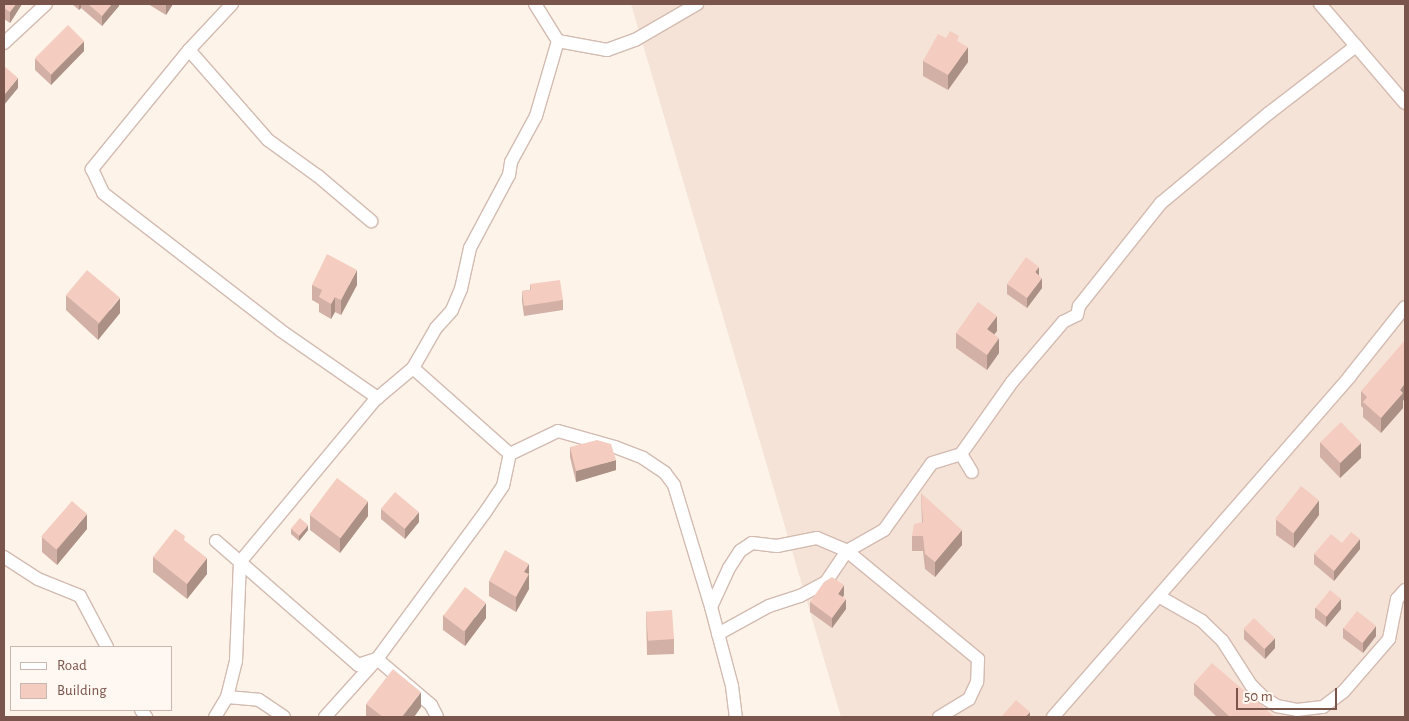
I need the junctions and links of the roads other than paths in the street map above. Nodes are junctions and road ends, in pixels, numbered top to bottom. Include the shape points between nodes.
1 (46, 4) edge
2 (232, 4) edge
3 (535, 4) edge
4 (697, 4) edge
5 (1320, 4) edge
6 (558, 41) junction
7 (4, 43) edge
8 (1356, 46) junction
9 (189, 50) junction
10 (1405, 102) edge
11 (370, 221) dead end
12 (1405, 307) edge
13 (413, 368) junction
14 (378, 398) junction
15 (510, 454) junction
16 (961, 454) junction
17 (972, 472) dead end
18 (216, 541) dead end
19 (847, 551) junction
20 (4, 557) edge
21 (240, 562) junction
22 (1405, 590) edge
23 (1160, 597) junction
24 (711, 607) junction
25 (718, 634) junction
26 (106, 646) edge
27 (377, 659) junction
28 (227, 697) junction
29 (215, 717) edge
30 (284, 717) edge
31 (325, 717) edge
32 (437, 717) edge
33 (736, 717) edge
34 (939, 717) edge
35 (1054, 717) edge

1 - 7 street
2 - 9 street
3 - 6 street
4 - 6 street via 635,40 607,50
5 - 8 street
6 - 13 street via 536,116 470,248 461,290 452,310 436,328
8 - 10 street
8 - 16 street via 1268,113 1161,203 1079,306 1077,314 1063,322 1012,382
9 - 11 street via 268,140 318,176
9 - 14 street via 92,169 103,193 280,330
12 - 23 street via 1350,376
13 - 14 street
13 - 15 street
14 - 21 street
15 - 24 street via 558,431 600,442 657,466 674,484
15 - 27 street via 503,486
16 - 17 street
16 - 19 street via 932,463 884,530
18 - 21 street
19 - 24 street via 817,538 777,546 752,543 740,551 729,568
19 - 25 street via 826,582 800,596 769,606
19 - 34 street via 978,659 977,682 969,699
20 - 26 street via 38,579 80,596
21 - 27 street via 358,665
21 - 28 street via 236,661
22 - 23 street via 1397,598 1388,638 1344,691 1323,707 1297,710 1277,706 1263,697 1251,685 1222,640 1202,621
23 - 35 street
24 - 25 street
25 - 33 street via 732,686
27 - 31 street
27 - 32 street via 431,705
28 - 29 street
28 - 30 street via 259,700

